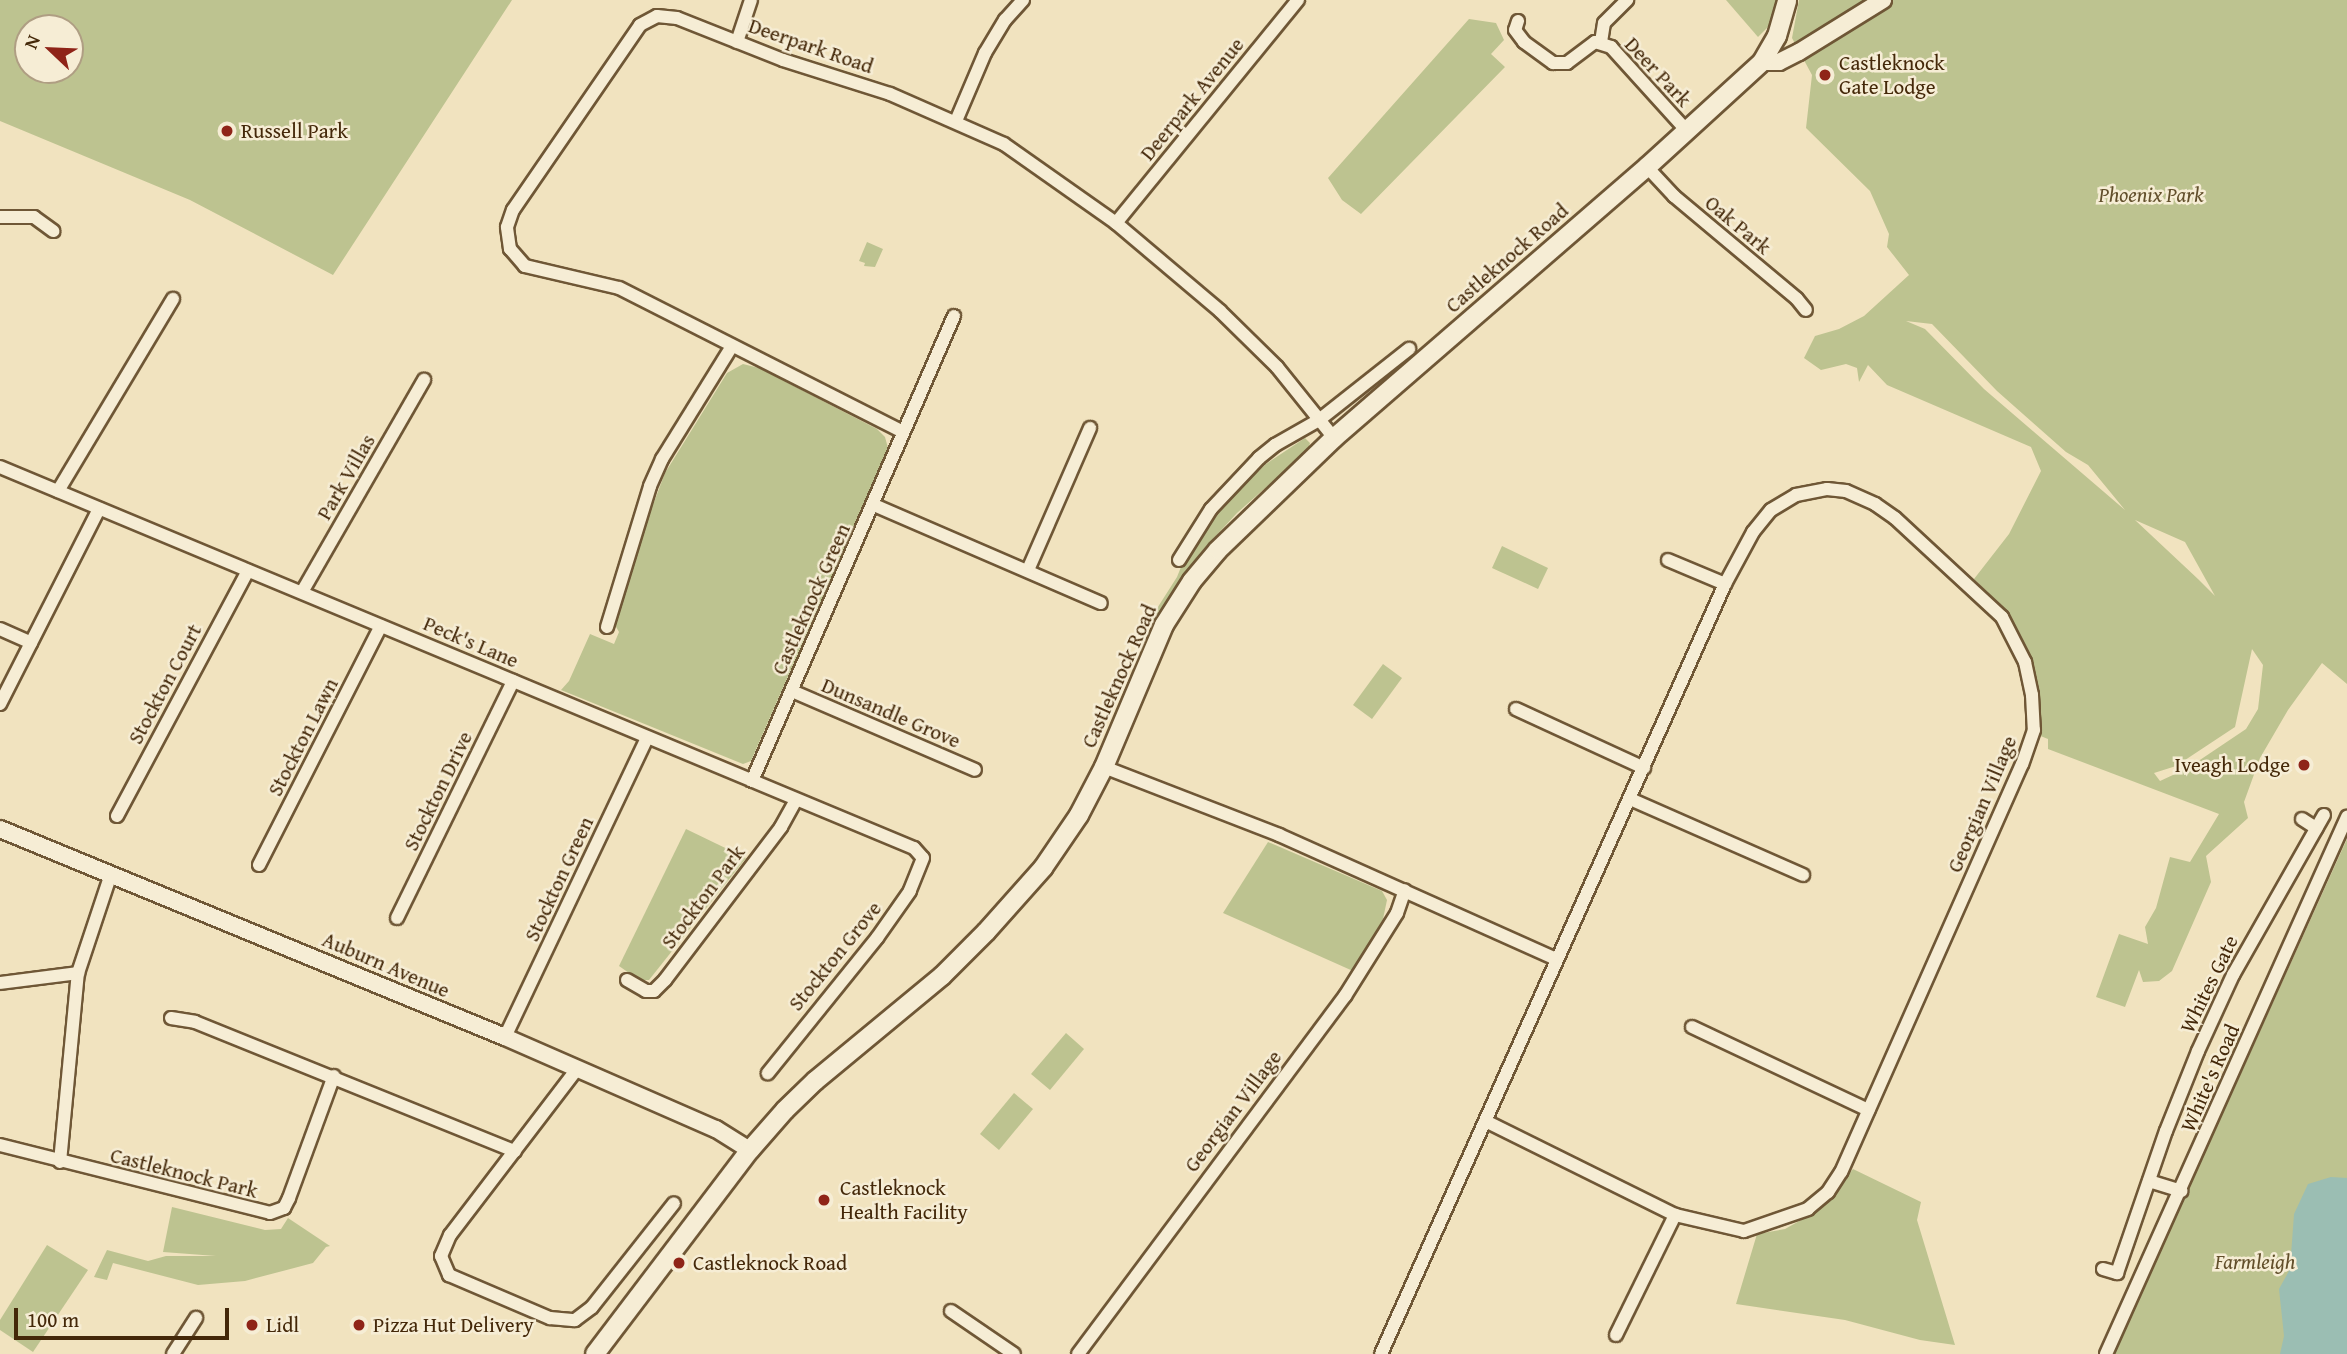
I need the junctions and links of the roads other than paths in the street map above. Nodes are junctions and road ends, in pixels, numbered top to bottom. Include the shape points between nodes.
1 (751, 0) edge
2 (1023, 0) edge
3 (1298, 0) edge
4 (1627, 0) edge
5 (1787, 0) edge
6 (1883, 0) edge
7 (1518, 22) dead end
8 (737, 42) junction
9 (1601, 42) junction
10 (1762, 62) junction
11 (956, 121) junction
12 (1686, 130) junction
13 (1647, 167) junction
14 (0, 217) edge
15 (1115, 223) junction
16 (54, 231) dead end
17 (173, 299) dead end
18 (1806, 310) dead end
19 (954, 316) dead end
20 (732, 346) junction
21 (1409, 349) dead end
22 (424, 380) dead end
23 (1319, 420) junction
24 (1090, 428) dead end
25 (903, 432) junction
26 (1334, 438) junction
27 (0, 467) edge
28 (58, 491) junction
29 (874, 505) junction
30 (99, 509) junction
31 (1180, 560) dead end
32 (1668, 560) dead end
33 (1028, 570) junction
34 (248, 571) junction
35 (1725, 584) junction
36 (302, 592) junction
37 (1101, 603) dead end
38 (381, 625) junction
39 (607, 628) dead end
40 (0, 629) edge
41 (31, 643) junction
42 (513, 681) junction
43 (792, 691) junction
44 (0, 704) edge
45 (1516, 709) dead end
46 (647, 737) junction
47 (1104, 767) junction
48 (1644, 768) junction
49 (975, 770) dead end
50 (752, 781) junction
51 (1630, 799) junction
52 (796, 800) junction
53 (2324, 814) dead end
54 (117, 816) dead end
55 (2347, 817) edge
56 (2302, 819) dead end
57 (2316, 828) junction
58 (0, 829) edge
59 (923, 858) joint
60 (259, 865) dead end
61 (111, 874) junction
62 (1803, 875) dead end
63 (1405, 890) junction
64 (397, 918) dead end
65 (1556, 959) junction
66 (79, 973) junction
67 (628, 980) dead end
68 (0, 982) edge
69 (171, 1018) dead end
70 (1692, 1027) dead end
71 (505, 1037) junction
72 (578, 1069) junction
73 (768, 1073) dead end
74 (334, 1076) junction
75 (1868, 1110) junction
76 (1486, 1121) junction
77 (0, 1146) edge
78 (750, 1150) junction
79 (515, 1152) junction
80 (60, 1161) junction
81 (2149, 1181) junction
82 (2181, 1191) junction
83 (674, 1203) dead end
84 (1675, 1215) junction
85 (2102, 1269) dead end
86 (951, 1311) dead end
87 (196, 1318) dead end
88 (1616, 1335) dead end
89 (1080, 1351) edge
90 (173, 1354) edge
91 (595, 1354) edge
92 (1014, 1354) edge
93 (1097, 1354) edge
94 (1381, 1354) edge
95 (2105, 1354) edge

1 - 8 street
2 - 11 street via 985,53
3 - 15 street, Deerpark Avenue
4 - 9 street, Deer Park via 1604,23
5 - 10 main road, Castleknock Road via 1777,36
6 - 10 street via 1799,52 1779,62
7 - 9 street, Deer Park via 1515,30 1524,42 1544,59 1560,65 1588,44
8 - 11 street, Deerpark Road via 854,80
8 - 20 street, Deerpark Road via 667,16 640,25 530,183 506,228 509,248 525,266 619,288
9 - 12 street, Deer Park via 1611,47
10 - 12 main road, Castleknock Road
11 - 15 street, Deerpark Road via 1004,144
12 - 13 main road, Castleknock Road
13 - 18 street, Oak Park via 1675,197
13 - 26 main road, Castleknock Road
14 - 16 street via 34,217
15 - 23 street, Deerpark Road via 1239,328 1278,367
17 - 28 street
19 - 25 street, Castleknock Green
20 - 25 street
20 - 39 street via 650,486
21 - 23 street
22 - 36 street, Park Villas
23 - 26 street, Deerpark Road
23 - 31 street via 1275,445 1243,473 1211,509
24 - 33 street
25 - 29 street, Castleknock Green
26 - 47 main road, Castleknock Road via 1192,581 1164,625
27 - 28 street, Peck's Lane
28 - 30 street, Peck's Lane
29 - 33 street
29 - 43 street, Castleknock Green
30 - 34 street, Peck's Lane
30 - 41 street
32 - 35 street
33 - 37 street
34 - 36 street, Peck's Lane
34 - 54 street, Stockton Court
35 - 48 street, Georgian Village
35 - 75 street, Georgian Village via 1771,510 1796,495 1826,489 1846,491 1895,518 1958,574 2002,617 2025,662 2034,730
36 - 38 street, Peck's Lane
38 - 42 street, Peck's Lane
38 - 60 street, Stockton Lawn
40 - 41 street
41 - 44 street
42 - 46 street, Peck's Lane
42 - 64 street, Stockton Drive
43 - 49 street, Dunsandle Grove
43 - 50 street, Castleknock Green
45 - 48 street
46 - 50 street, Peck's Lane
46 - 71 street, Stockton Green
47 - 63 street
47 - 78 main road, Castleknock Road via 1072,827 999,918 935,982 815,1081
48 - 51 street, Georgian Village
50 - 52 street, Peck's Lane
51 - 62 street
51 - 65 street, Georgian Village
52 - 59 street, Peck's Lane via 914,848
52 - 67 street, Stockton Park via 781,827 665,980 654,991
53 - 57 street, Whites Gate
55 - 82 street, White's Road
56 - 57 street
57 - 81 street, Whites Gate via 2234,975 2198,1051
58 - 61 street, Auburn Avenue
59 - 73 street, Stockton Grove via 910,891 892,918
61 - 66 street
61 - 71 street, Auburn Avenue
63 - 65 street
63 - 89 street, Georgian Village via 1397,913 1345,996
65 - 76 street, Georgian Village
66 - 68 street
66 - 80 street
69 - 74 street via 195,1021
70 - 75 street
71 - 72 street, Auburn Avenue
72 - 78 street, Auburn Avenue via 716,1129
72 - 79 street
74 - 79 street
74 - 80 street, Castleknock Park via 289,1198 284,1208 270,1213
75 - 84 street, Georgian Village via 1841,1172 1828,1192 1808,1209 1744,1231
76 - 84 street, Georgian Village
76 - 94 street, Georgian Village
77 - 80 street, Castleknock Park
78 - 91 main road, Castleknock Road
79 - 83 street via 450,1235 441,1256 456,1280 550,1318 575,1320 592,1307
81 - 82 street
81 - 85 street, Whites Gate via 2117,1273
82 - 95 street, White's Road
84 - 88 street
86 - 92 street
87 - 90 street
89 - 93 street, Georgian Village

